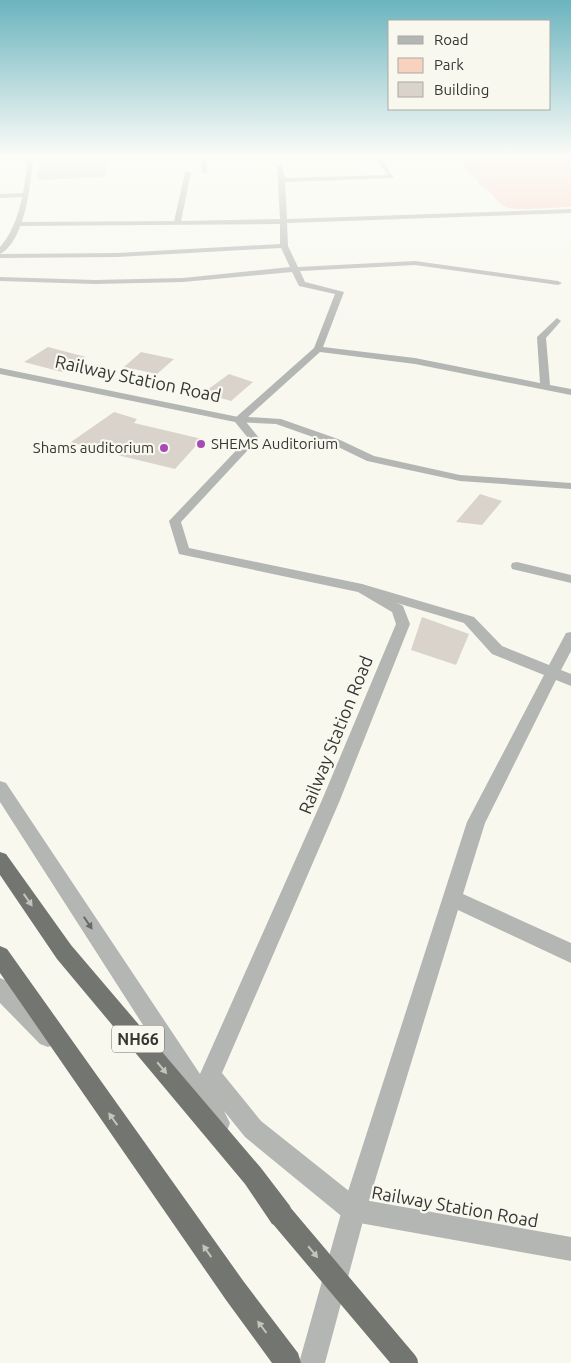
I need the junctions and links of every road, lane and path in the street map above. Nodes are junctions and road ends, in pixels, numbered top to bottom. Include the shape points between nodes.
1 (17, 219) edge
2 (178, 219) edge
3 (284, 219) edge
4 (401, 219) edge
5 (284, 222) junction
6 (177, 223) junction
7 (16, 224) junction
8 (0, 242) edge
9 (9, 242) junction
10 (284, 246) junction
11 (0, 252) edge
12 (0, 256) edge
13 (295, 269) junction
14 (0, 278) edge
15 (558, 283) dead end
16 (557, 321) dead end
17 (318, 349) junction
18 (0, 371) edge
19 (545, 387) junction
20 (571, 392) edge
21 (239, 420) junction
22 (571, 486) edge
23 (517, 566) dead end
24 (571, 579) edge
25 (362, 588) junction
26 (571, 638) edge
27 (552, 673) junction
28 (571, 680) edge
29 (0, 788) edge
30 (0, 860) edge
31 (452, 898) junction
32 (571, 953) edge
33 (0, 956) edge
34 (0, 988) edge
35 (68, 1056) junction
36 (253, 1176) junction
37 (354, 1210) junction
38 (571, 1249) edge
39 (288, 1363) edge
40 (312, 1363) edge
41 (406, 1363) edge

1 - 7 street
2 - 6 street
3 - 5 street
4 - 5 street
5 - 6 street
5 - 10 street
6 - 7 street
7 - 9 street
8 - 9 street
9 - 11 street
10 - 12 street via 118,255
10 - 13 street
13 - 14 street via 183,280 95,282
13 - 15 street via 415,263
13 - 17 street via 302,284 340,292
16 - 19 street via 541,337
17 - 19 street via 416,361
17 - 21 street
18 - 21 street, Railway Station Road
19 - 20 street
21 - 22 street via 277,420 371,459 460,478
21 - 25 street, Railway Station Road via 254,438 175,522 183,551
23 - 24 street
25 - 27 street via 469,620 497,650
25 - 37 street, Railway Station Road via 398,609 403,624 331,800 210,1075 253,1129
26 - 27 street
27 - 28 street
27 - 31 street via 476,822
29 -> 36 street
30 -> 36 highway, NH66 via 64,952
31 - 32 street
31 - 37 street
33 - 35 highway
34 - 35 street
39 -> 35 highway
36 -> 41 highway, NH66, bridge
37 - 38 street, Railway Station Road
37 - 40 street

